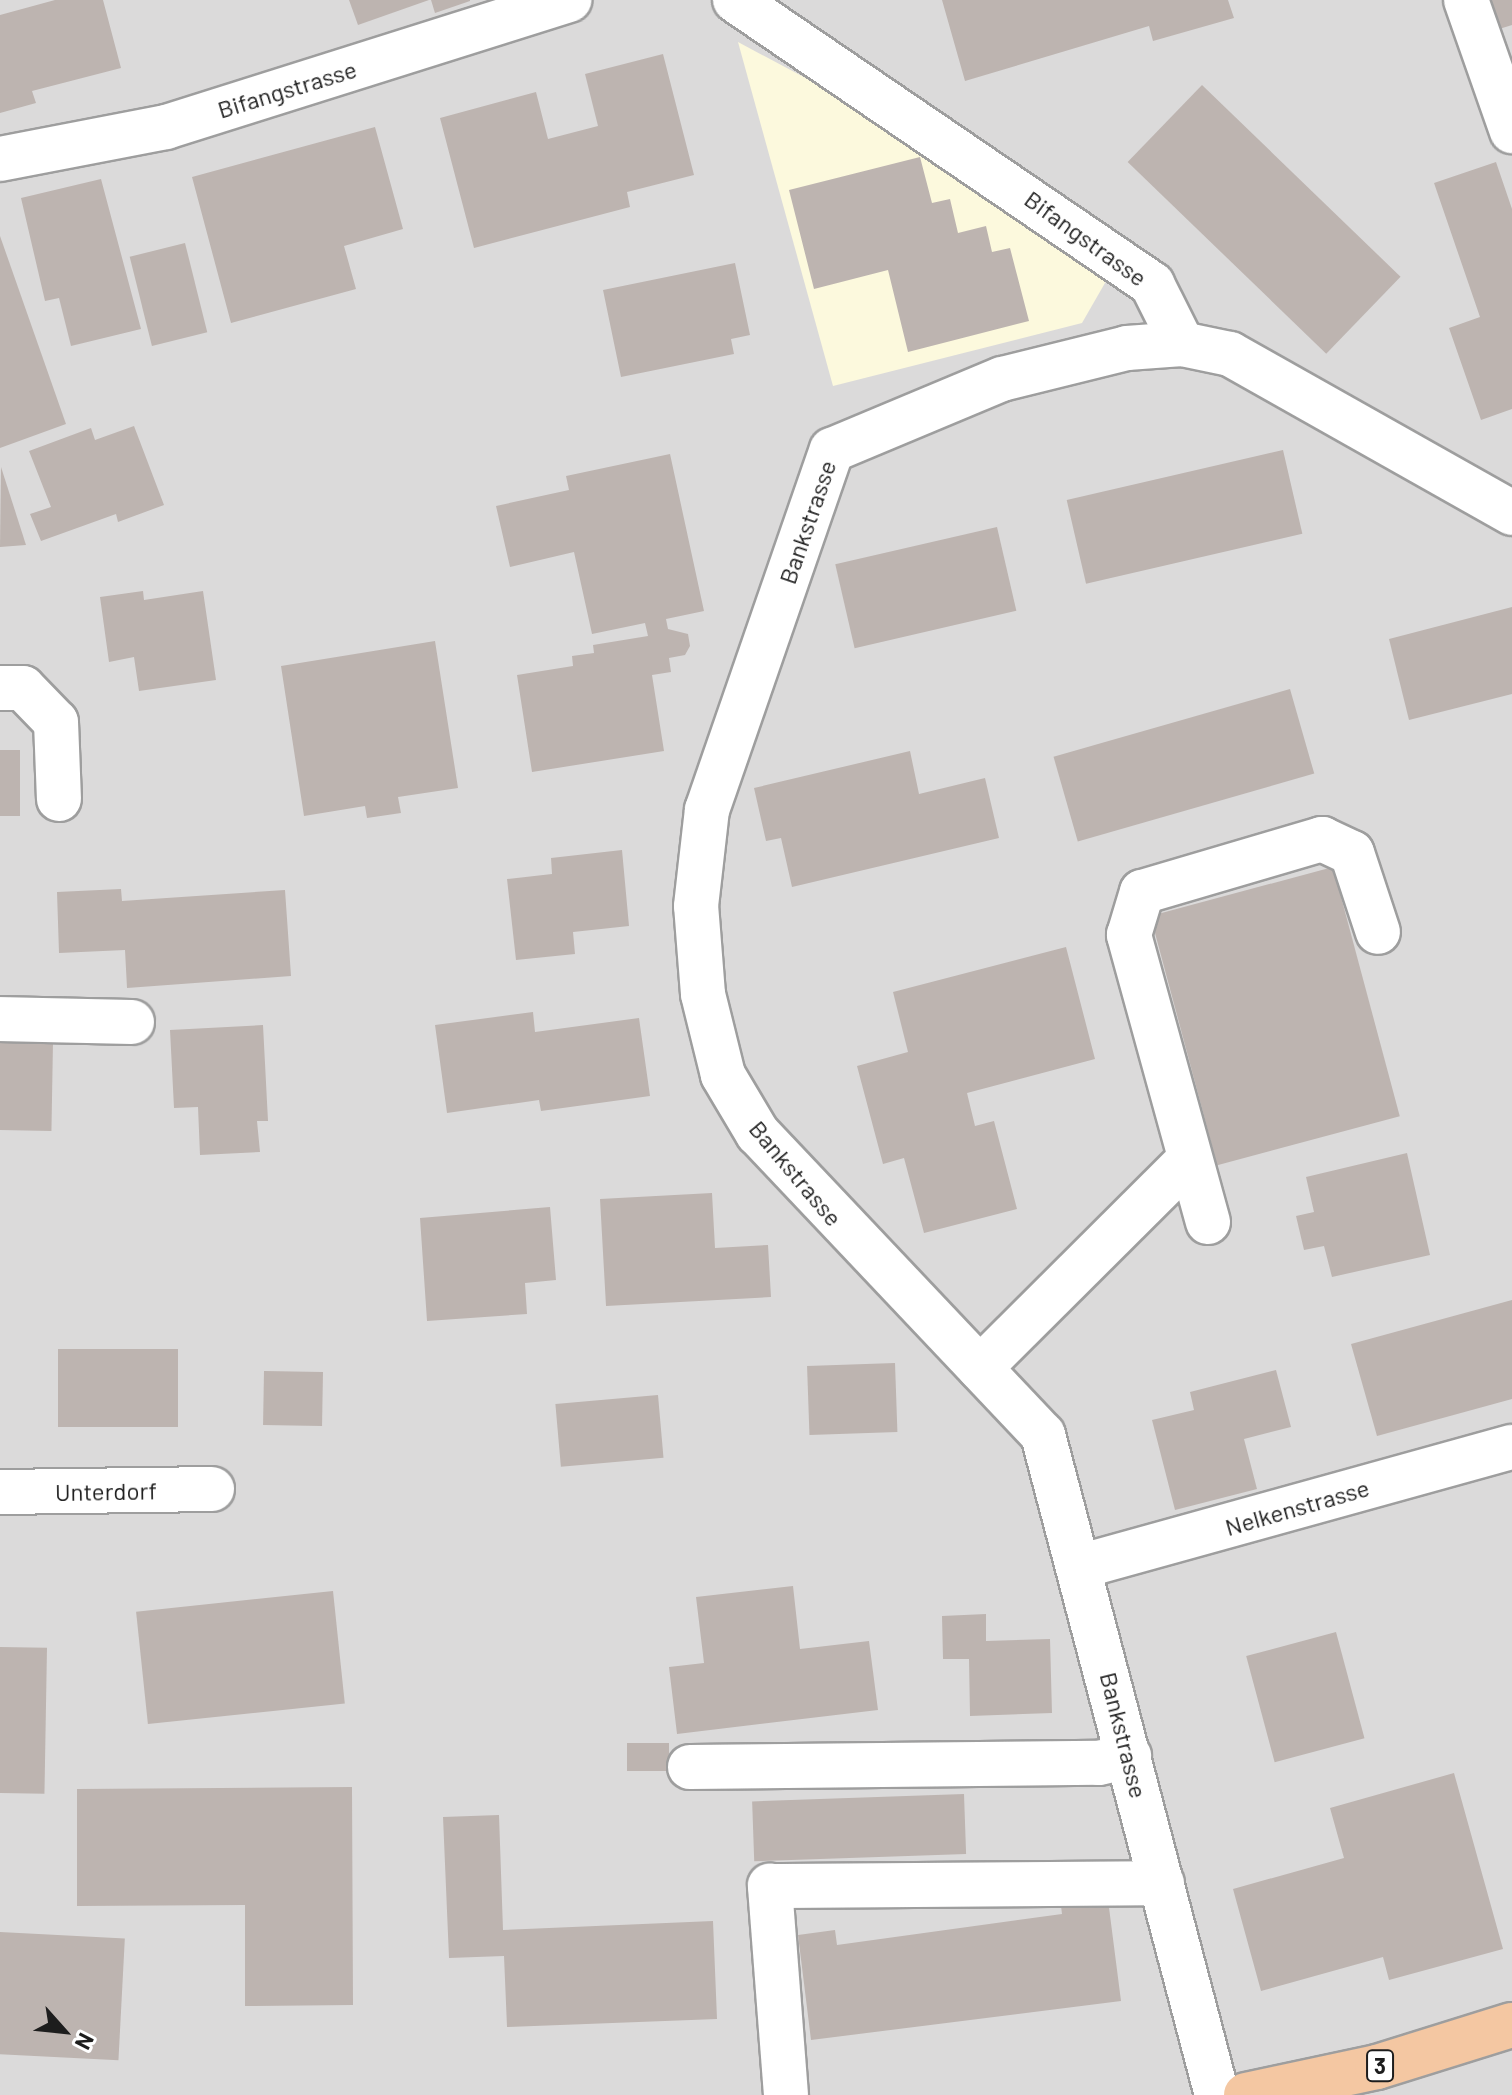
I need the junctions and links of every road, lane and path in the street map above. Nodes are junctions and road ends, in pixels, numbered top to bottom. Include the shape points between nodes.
1 (569, 0) edge
2 (735, 0) edge
3 (1466, 0) edge
4 (1512, 131) edge
5 (0, 159) edge
6 (1182, 344) junction
7 (1512, 513) edge
8 (0, 688) edge
9 (59, 799) dead end
10 (1378, 932) dead end
11 (0, 1019) edge
12 (132, 1022) dead end
13 (1188, 1161) junction
14 (1208, 1222) dead end
15 (980, 1368) junction
16 (1512, 1447) edge
17 (212, 1489) dead end
18 (0, 1492) edge
19 (1082, 1566) junction
20 (1129, 1756) junction
21 (690, 1767) dead end
22 (1162, 1883) junction
23 (1512, 2025) edge
24 (786, 2095) edge
25 (1217, 2095) edge
26 (1246, 2095) edge

1 - 5 street, Bifangstrasse via 166,127
2 - 6 street, Bifangstrasse via 1152,284
3 - 4 street
6 - 7 street via 1230,354 1279,377
6 - 15 street, Bankstrasse via 1127,348 1002,379 832,450 707,810 696,906 703,994 723,1075 758,1134
8 - 9 street via 23,688 56,722
10 - 13 street via 1352,853 1322,839 1142,892 1129,935
11 - 12 street
13 - 14 street
13 - 15 street
15 - 19 street, Bankstrasse via 1043,1435
16 - 19 street, Nelkenstrasse
17 - 18 street, Unterdorf
19 - 20 street, Bankstrasse
20 - 21 street via 1099,1763
20 - 22 street, Bankstrasse
22 - 24 street via 770,1886
22 - 25 street, Bankstrasse
23 - 26 main road, 3 via 1377,2067

